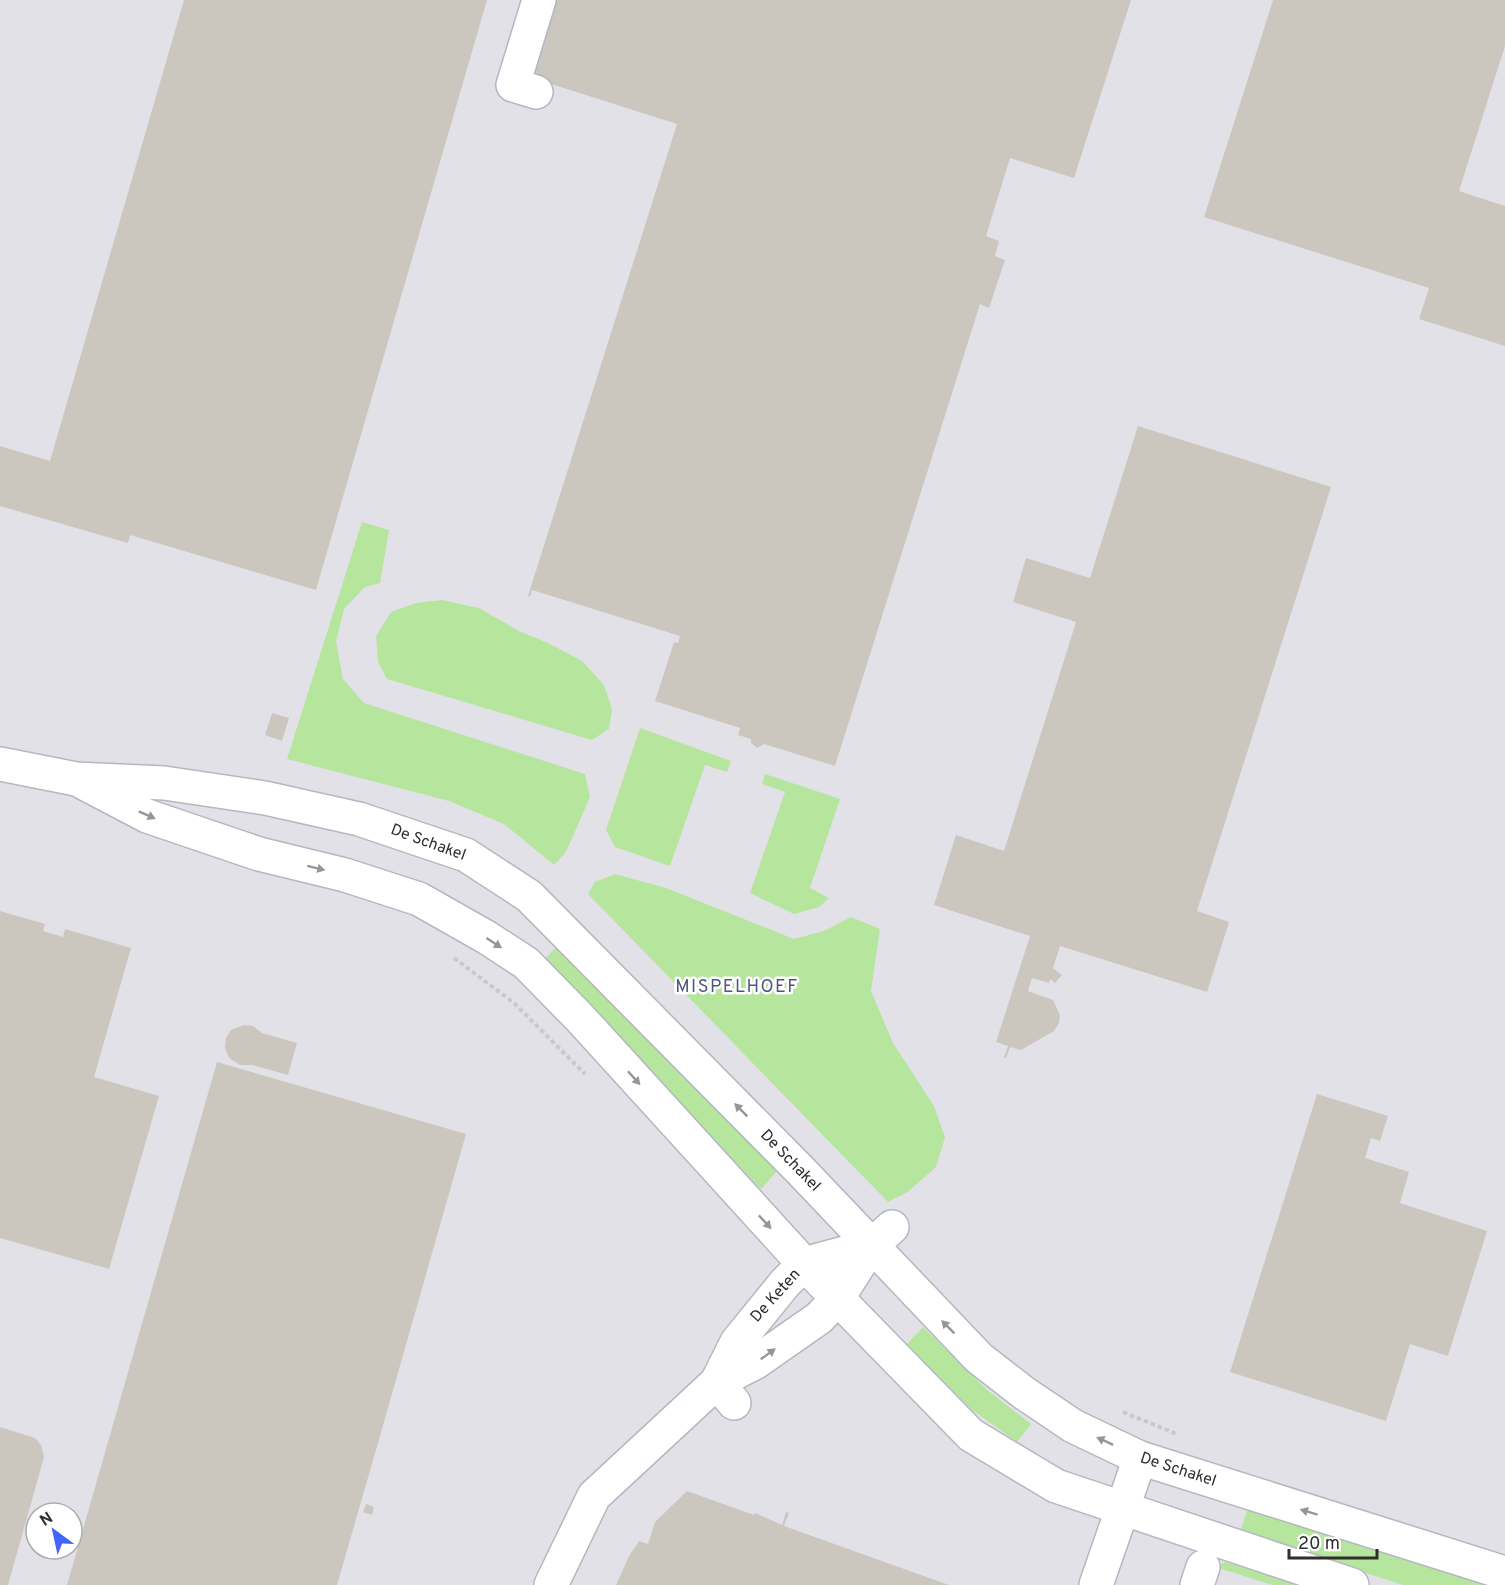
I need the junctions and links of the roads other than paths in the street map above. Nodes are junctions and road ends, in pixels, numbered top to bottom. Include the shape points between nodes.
1 (539, 0) edge
2 (536, 92) dead end
3 (0, 764) edge
4 (76, 779) junction
5 (882, 1237) junction
6 (804, 1264) junction
7 (837, 1299) junction
8 (726, 1392) junction
9 (1140, 1458) junction
10 (1124, 1510) junction
11 (1505, 1573) edge
12 (551, 1585) edge
13 (1096, 1585) edge
14 (1352, 1585) edge

1 - 2 street via 513,85
3 - 4 street, De Schakel
5 -> 4 street, De Schakel via 801,1171 529,896 466,855 359,819 265,798 164,783
4 -> 6 street, De Schakel via 147,816 259,854 345,875 419,899 526,963
5 - 6 street, De Keten
5 - 7 street, De Keten
9 -> 5 street, De Schakel via 1073,1426 979,1358
6 - 7 street, De Schakel
6 - 8 street, De Keten via 737,1342
8 -> 7 street, De Keten via 756,1362 819,1318
7 - 10 street, De Schakel via 971,1435 1056,1486
8 - 12 street, De Keten via 594,1496
9 - 10 street
11 -> 9 street, De Schakel
10 - 13 street
10 - 14 street, De Schakel

